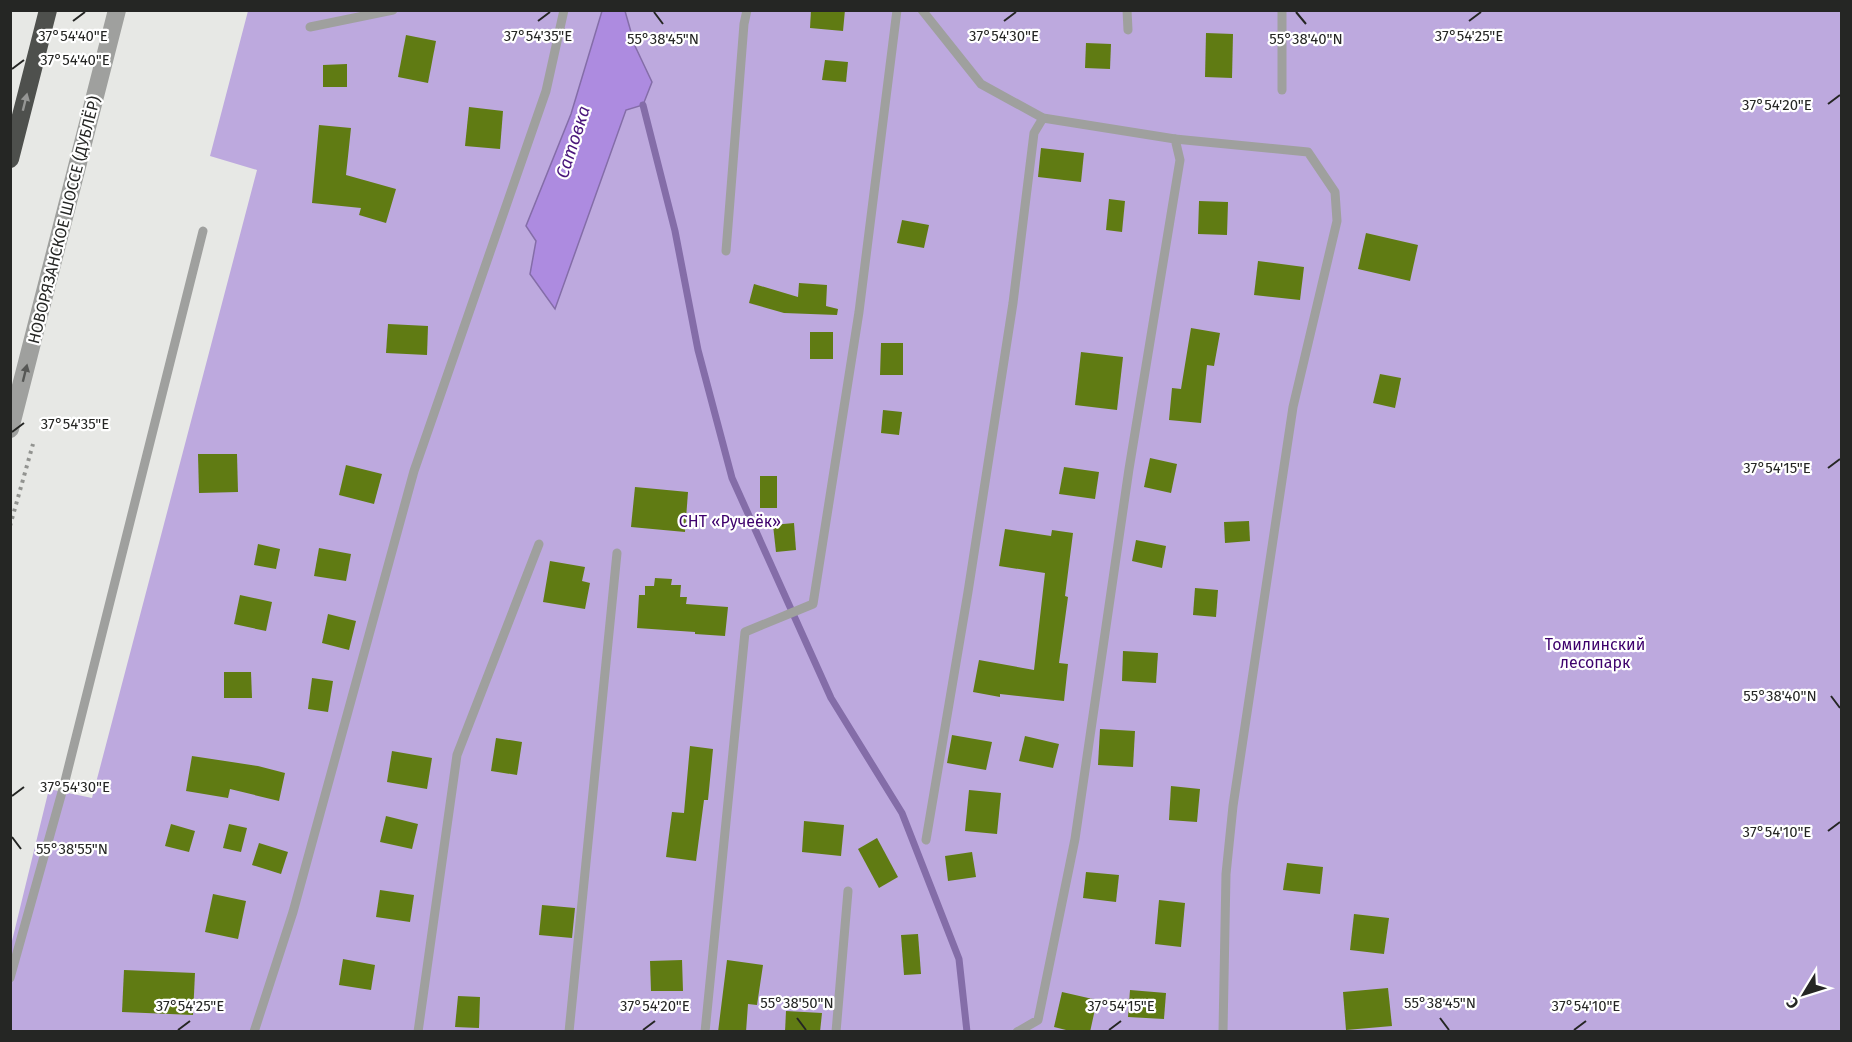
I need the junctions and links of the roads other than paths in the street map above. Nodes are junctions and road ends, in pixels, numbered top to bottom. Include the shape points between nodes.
1 (48, 10) edge
2 (117, 10) edge
3 (393, 10) edge
4 (564, 10) edge
5 (747, 10) edge
6 (897, 10) edge
7 (922, 10) edge
8 (1126, 10) edge
9 (1282, 10) edge
10 (310, 27) dead end
11 (1128, 30) dead end
12 (1282, 90) dead end
13 (1043, 118) junction
14 (1175, 139) junction
15 (10, 159) edge
16 (203, 231) dead end
17 (726, 251) dead end
18 (10, 429) edge
19 (538, 544) dead end
20 (617, 553) dead end
21 (926, 840) dead end
22 (848, 891) dead end
23 (10, 978) edge
24 (254, 1032) edge
25 (418, 1032) edge
26 (569, 1032) edge
27 (705, 1032) edge
28 (836, 1032) edge
29 (1017, 1032) edge
30 (1223, 1032) edge

15 -> 1 highway
18 -> 2 street, НОВОРЯЗАНСКОЕ ШОССЕ (ДУБЛЁР)
3 - 10 lane
4 - 24 lane via 546,92 414,471 293,912
5 - 17 lane
6 - 27 lane via 859,312 813,604 745,632
7 - 13 lane via 981,84
8 - 11 lane
9 - 12 lane
13 - 14 lane
13 - 21 lane via 1034,133 1013,303
14 - 29 lane via 1180,160 1127,480 1075,839 1038,1020
14 - 30 lane via 1308,152 1335,192 1337,221 1293,407 1233,806 1226,874
16 - 23 lane via 64,785
19 - 25 lane via 457,755
20 - 26 lane
22 - 28 lane

